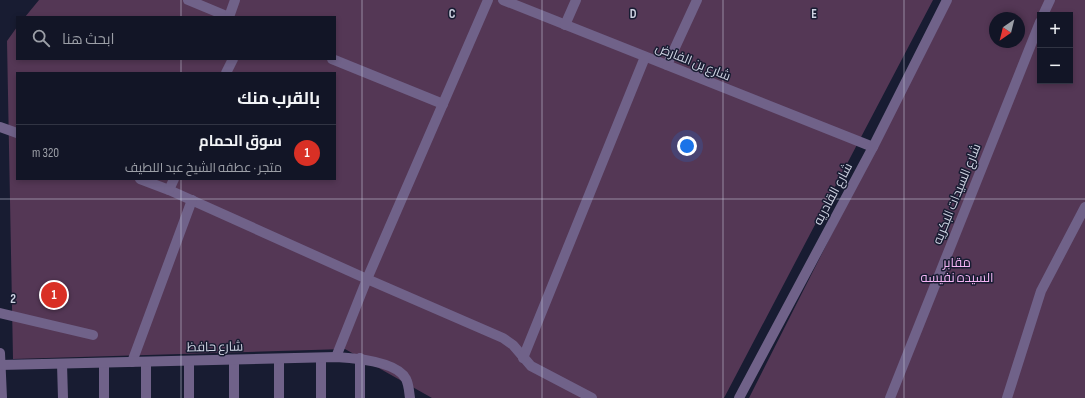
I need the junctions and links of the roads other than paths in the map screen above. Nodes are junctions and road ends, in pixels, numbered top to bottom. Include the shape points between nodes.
1 (188, 0) edge
2 (235, 0) edge
3 (488, 0) edge
4 (503, 0) edge
5 (576, 0) edge
6 (697, 0) edge
7 (947, 0) edge
8 (1050, 0) edge
9 (1044, 12) edge
10 (227, 16) edge
11 (229, 16) edge
12 (565, 25) junction
13 (1037, 30) edge
14 (645, 57) junction
15 (232, 60) edge
16 (334, 60) edge
17 (667, 65) junction
18 (226, 72) edge
19 (443, 104) junction
20 (0, 127) edge
21 (16, 133) edge
22 (873, 147) junction
23 (143, 180) edge
24 (174, 180) edge
25 (169, 190) junction
26 (192, 200) junction
27 (1085, 207) edge
28 (367, 280) junction
29 (0, 313) edge
30 (93, 335) dead end
31 (0, 353) edge
32 (336, 357) junction
33 (321, 358) junction
34 (360, 358) junction
35 (524, 358) junction
36 (279, 359) junction
37 (234, 360) junction
38 (189, 361) junction
39 (132, 362) junction
40 (146, 362) junction
41 (104, 363) junction
42 (62, 364) junction
43 (0, 365) edge
44 (406, 379) junction
45 (590, 396) edge
46 (2, 398) edge
47 (63, 398) edge
48 (104, 398) edge
49 (146, 398) edge
50 (189, 398) edge
51 (234, 398) edge
52 (279, 398) edge
53 (321, 398) edge
54 (360, 398) edge
55 (406, 398) edge
56 (410, 398) edge
57 (739, 398) edge
58 (890, 398) edge
59 (1007, 398) edge

1 - 10 street
2 - 11 street
3 - 19 street
4 - 12 street, شارع بن الفارض
5 - 12 street
6 - 17 street
7 - 22 street, شارع القادريه
8 - 9 street
12 - 14 street, شارع بن الفارض
13 - 58 street, شارع السيدات البكريه
14 - 17 street, شارع بن الفارض
14 - 35 street
15 - 18 street
16 - 19 street
17 - 22 street, شارع بن الفارض
19 - 28 street
20 - 21 street
22 - 57 street, شارع القادريه
23 - 25 street
24 - 25 street
25 - 26 street
26 - 28 street
26 - 39 street
27 - 59 street via 1041,291
28 - 32 street
28 - 35 street via 503,338
29 - 30 street
31 - 43 street
32 - 33 street, شارع حافظ
32 - 34 street, شارع حافظ
33 - 36 street, شارع حافظ
33 - 53 street
34 - 44 street, شارع حافظ via 396,370
34 - 54 street
35 - 45 street via 532,366
36 - 37 street, شارع حافظ
36 - 52 street
37 - 38 street, شارع حافظ
37 - 51 street
38 - 40 street, شارع حافظ
38 - 50 street
39 - 40 street, شارع حافظ
39 - 41 street, شارع حافظ
40 - 49 street
41 - 42 street, شارع حافظ
41 - 48 street
42 - 43 street, شارع حافظ
42 - 47 street
43 - 46 street
44 - 55 street
44 - 56 street

